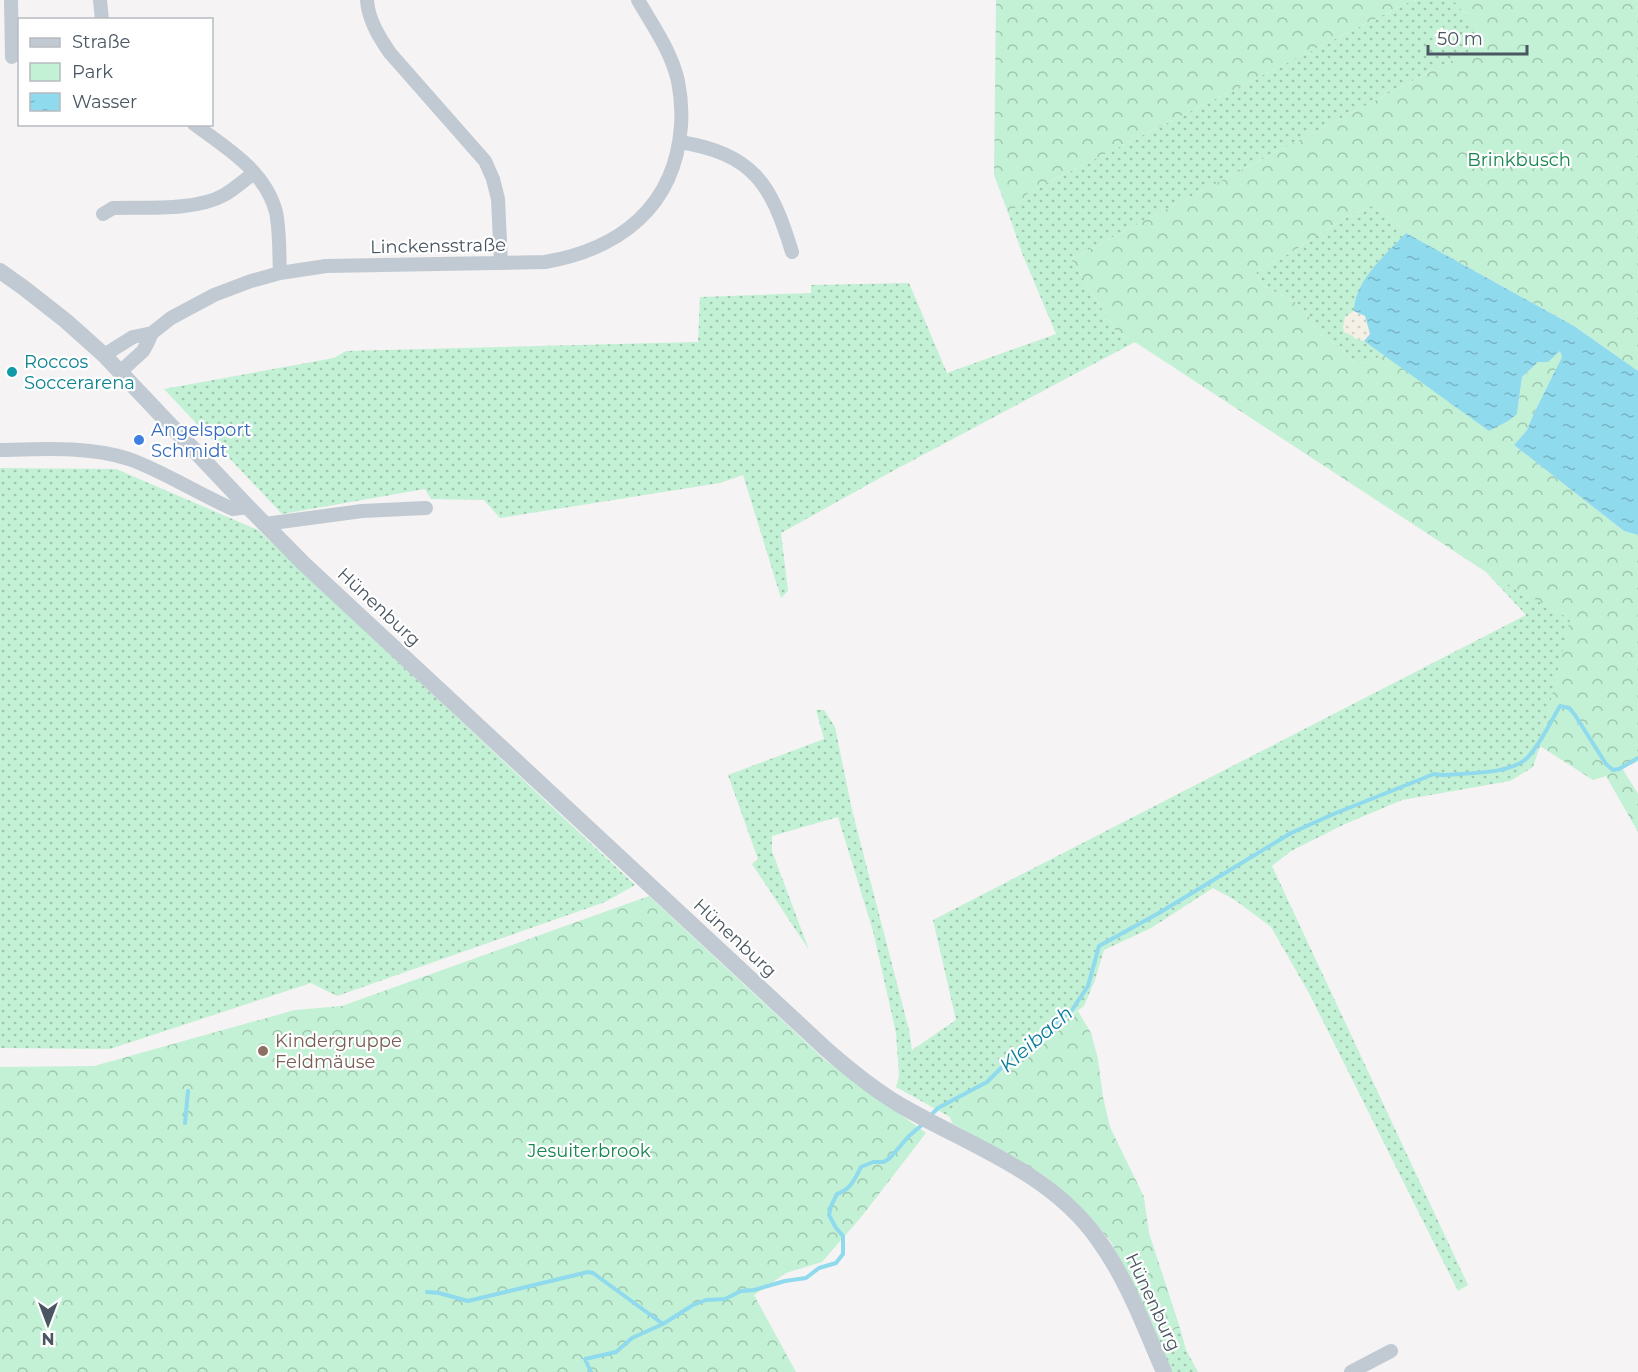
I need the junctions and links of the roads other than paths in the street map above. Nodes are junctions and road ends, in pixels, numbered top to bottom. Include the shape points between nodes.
1 (11, 0) edge
2 (100, 0) edge
3 (367, 0) edge
4 (638, 0) edge
5 (102, 18) edge
6 (10, 57) edge
7 (197, 126) edge
8 (680, 142) junction
9 (254, 173) junction
10 (103, 214) dead end
11 (792, 252) dead end
12 (501, 263) junction
13 (0, 271) edge
14 (280, 273) junction
15 (152, 333) junction
16 (104, 355) junction
17 (120, 372) junction
18 (0, 450) edge
19 (248, 507) junction
20 (426, 508) dead end
21 (265, 524) junction
22 (1391, 1351) dead end
23 (1164, 1372) edge
24 (1351, 1372) edge

1 - 6 street
2 - 5 street
3 - 12 street via 378,35 390,53 484,161 498,199
4 - 8 street, Linckensstraße via 668,49 678,81
7 - 9 street via 243,160
8 - 11 street via 723,153 754,174 771,196
8 - 12 street, Linckensstraße via 657,198 628,230 570,257
9 - 10 street via 208,202 113,208
9 - 14 street via 275,211
12 - 14 street, Linckensstraße via 326,266
13 - 16 street, Hünenburg
14 - 15 street, Linckensstraße via 214,295
15 - 16 street, Linckensstraße via 133,337
15 - 17 street, Linckensstraße via 143,351
16 - 17 street, Hünenburg
17 - 19 street, Hünenburg
18 - 19 street via 106,454 153,469 233,509
19 - 21 street, Hünenburg
20 - 21 street via 362,511
21 - 23 street, Hünenburg via 859,1078 900,1105 1042,1183 1071,1208 1103,1246 1131,1295
22 - 24 street

